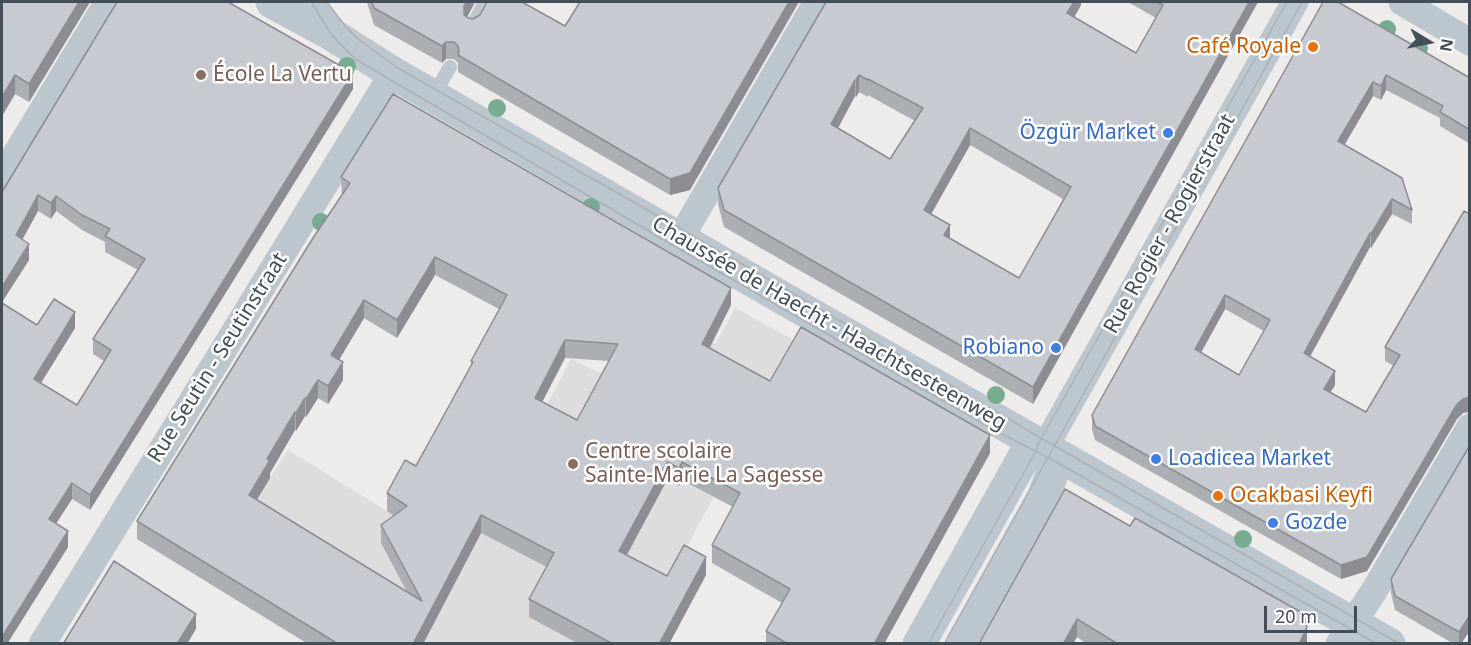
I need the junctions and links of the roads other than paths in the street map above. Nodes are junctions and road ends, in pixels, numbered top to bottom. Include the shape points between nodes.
1 (108, 2) edge
2 (272, 2) edge
3 (319, 2) edge
4 (485, 2) edge
5 (817, 2) edge
6 (1295, 2) edge
7 (1402, 2) edge
8 (472, 27) edge
9 (1470, 42) edge
10 (360, 53) junction
11 (450, 67) dead end
12 (393, 73) junction
13 (433, 96) junction
14 (2, 177) edge
15 (680, 240) junction
16 (1470, 427) edge
17 (1042, 452) junction
18 (1345, 633) edge
19 (42, 644) edge
20 (919, 644) edge
21 (962, 644) edge
22 (1389, 644) edge

1 - 14 street
2 - 10 street, Chaussée de Haecht - Haachtsesteenweg
3 - 10 lane
4 - 8 lane
5 - 15 street
6 - 17 street, Rue Rogier - Rogierstraat
7 - 9 street
10 - 12 street, Chaussée de Haecht - Haachtsesteenweg
11 - 13 lane
12 - 13 street, Chaussée de Haecht - Haachtsesteenweg
12 - 19 street, Rue Seutin - Seutinstraat
13 - 15 street, Chaussée de Haecht - Haachtsesteenweg
15 - 17 street, Chaussée de Haecht - Haachtsesteenweg
16 - 18 street via 1374,591
17 - 18 street, Chaussée de Haecht - Haachtsesteenweg
17 - 20 street via 1025,455
17 - 21 street via 1053,474 1044,496
18 - 22 street, Chaussée de Haecht - Haachtsesteenweg

